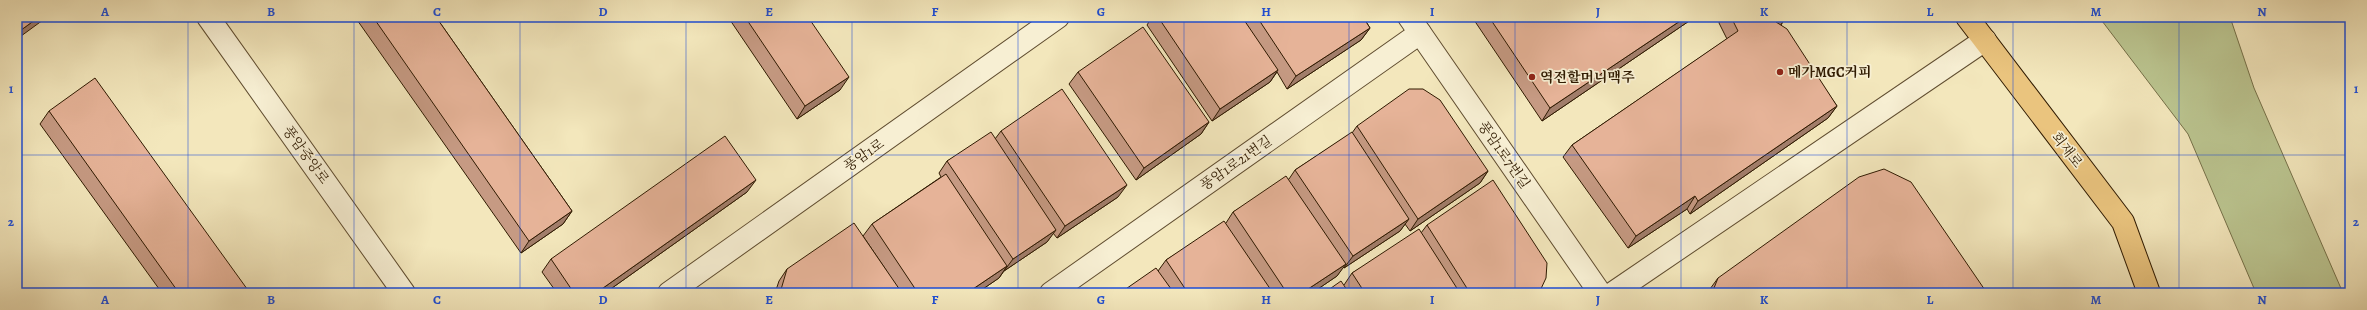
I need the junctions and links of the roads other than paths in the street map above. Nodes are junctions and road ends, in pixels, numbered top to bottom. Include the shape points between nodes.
1 (208, 17) edge
2 (1058, 17) edge
3 (1967, 17) edge
4 (1415, 25) edge
5 (1985, 40) junction
6 (682, 290) edge
7 (404, 293) edge
8 (1051, 293) edge
9 (1600, 293) edge
10 (1613, 293) edge
11 (2149, 293) edge

1 - 7 street, 풍암중앙로
2 - 6 street, 풍암1로
3 - 5 main road, 회재로
4 - 8 street, 풍암1로21번길
4 - 9 street, 풍암1로7번길
5 - 10 street
5 - 11 main road, 회재로 via 2123,222

